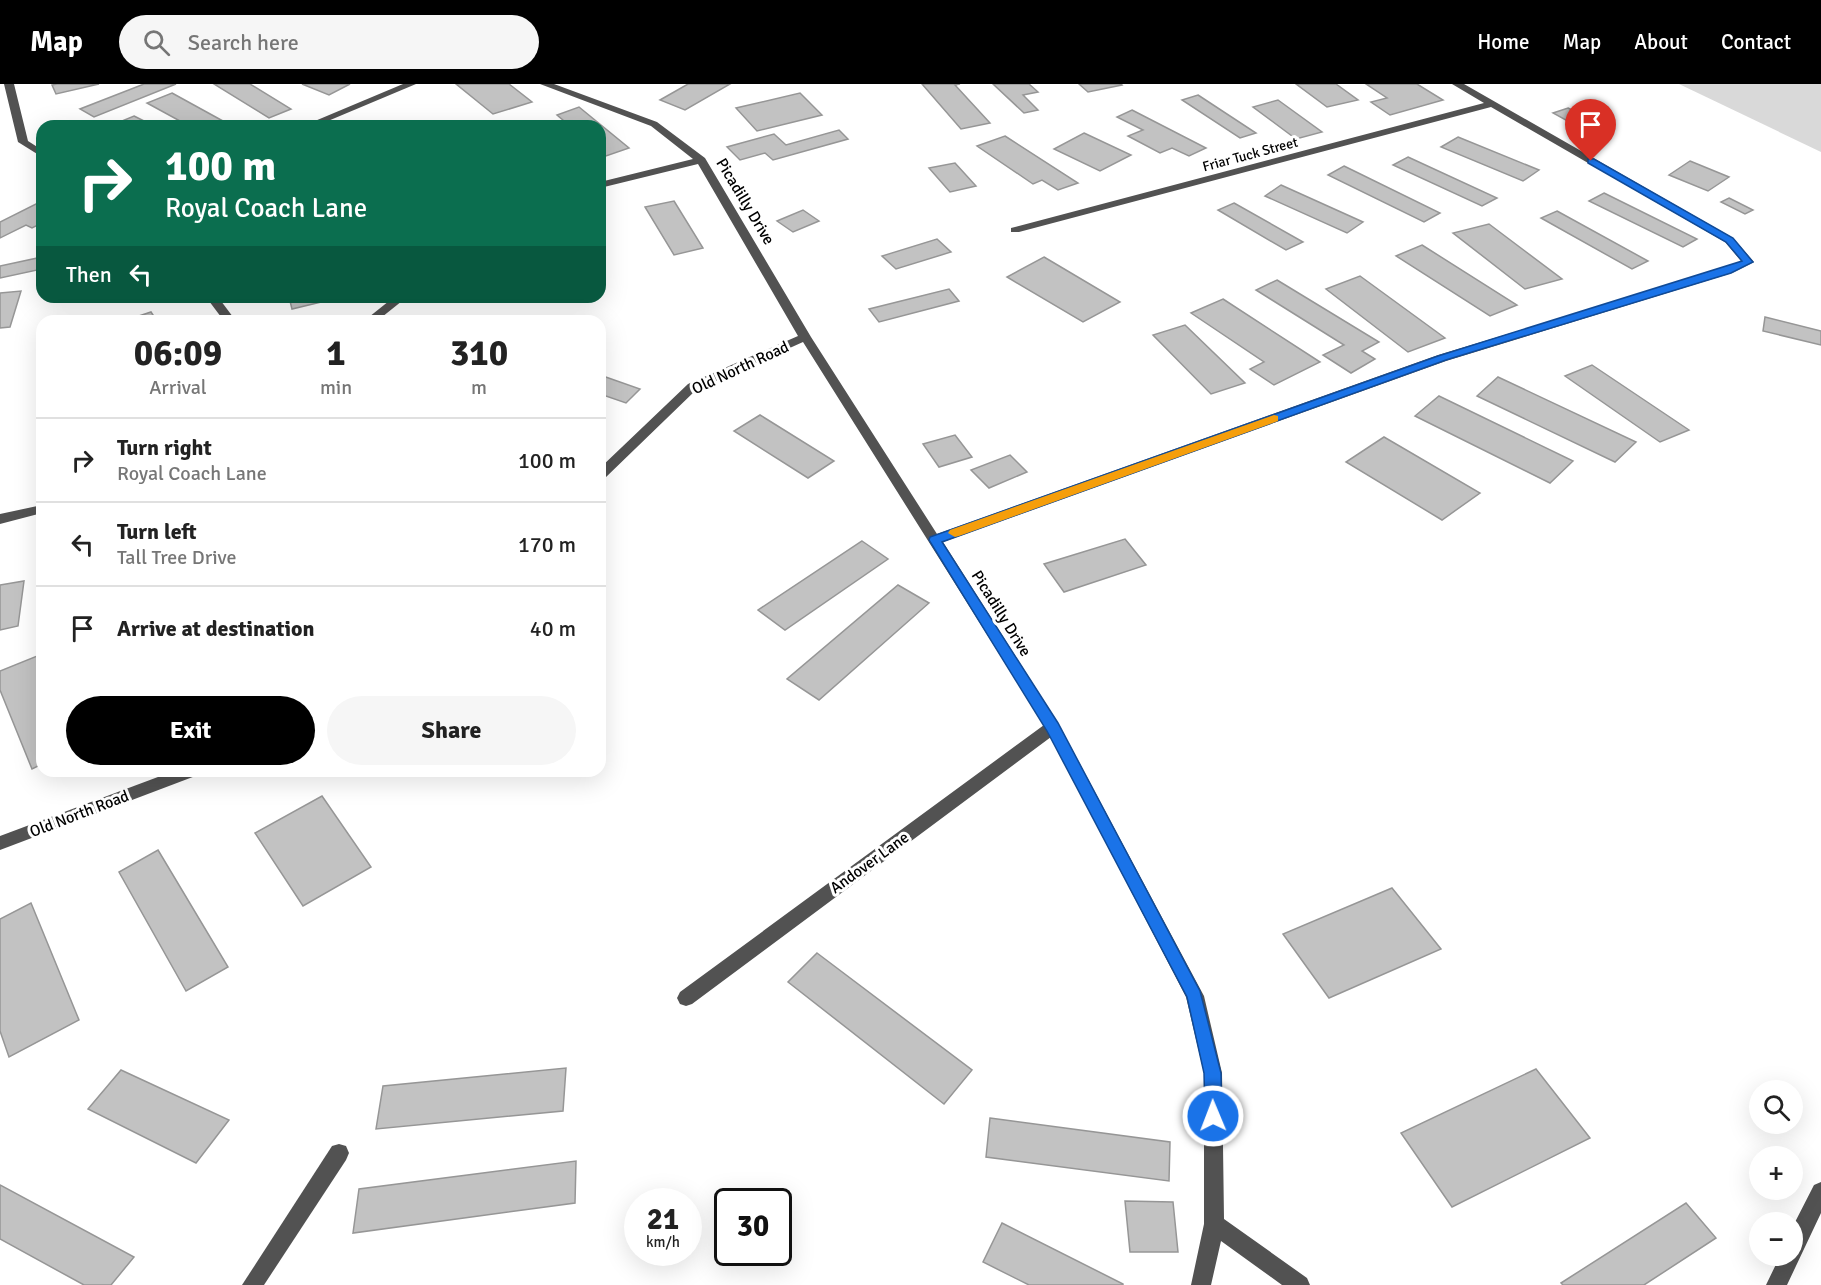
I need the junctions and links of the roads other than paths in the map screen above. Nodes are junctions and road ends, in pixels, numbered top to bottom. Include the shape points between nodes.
1 (9, 84) edge
2 (411, 84) edge
3 (545, 84) edge
4 (1458, 84) edge
5 (1492, 104) junction
6 (323, 120) edge
7 (36, 150) edge
8 (701, 160) junction
9 (606, 184) edge
10 (1015, 230) dead end
11 (393, 303) edge
12 (378, 315) edge
13 (805, 337) junction
14 (606, 469) edge
15 (36, 510) edge
16 (0, 519) edge
17 (935, 540) junction
18 (1053, 727) junction
19 (176, 777) edge
20 (0, 843) edge
21 (686, 998) dead end
22 (339, 1153) dead end
23 (1821, 1192) edge
24 (1214, 1224) junction
25 (1803, 1229) edge
26 (1786, 1266) edge
27 (252, 1285) edge
28 (1201, 1285) edge
29 (1300, 1285) edge
30 (1776, 1285) edge

1 - 7 street via 23,142
2 - 6 street
3 - 8 street, Picadilly Drive via 654,124
4 - 5 street
5 - 10 street, Friar Tuck Street
5 - 17 street via 1730,240 1748,262 1442,358
8 - 9 street
8 - 13 street, Picadilly Drive
11 - 12 street
13 - 14 street, Old North Road via 692,387
13 - 17 street, Picadilly Drive
15 - 16 street
17 - 18 street, Picadilly Drive
18 - 21 street, Andover Lane
18 - 24 street, Picadilly Drive via 1195,996 1213,1073
19 - 20 street, Old North Road
22 - 27 street
23 - 25 street
24 - 28 street, Picadilly Drive
24 - 29 street
26 - 30 street

